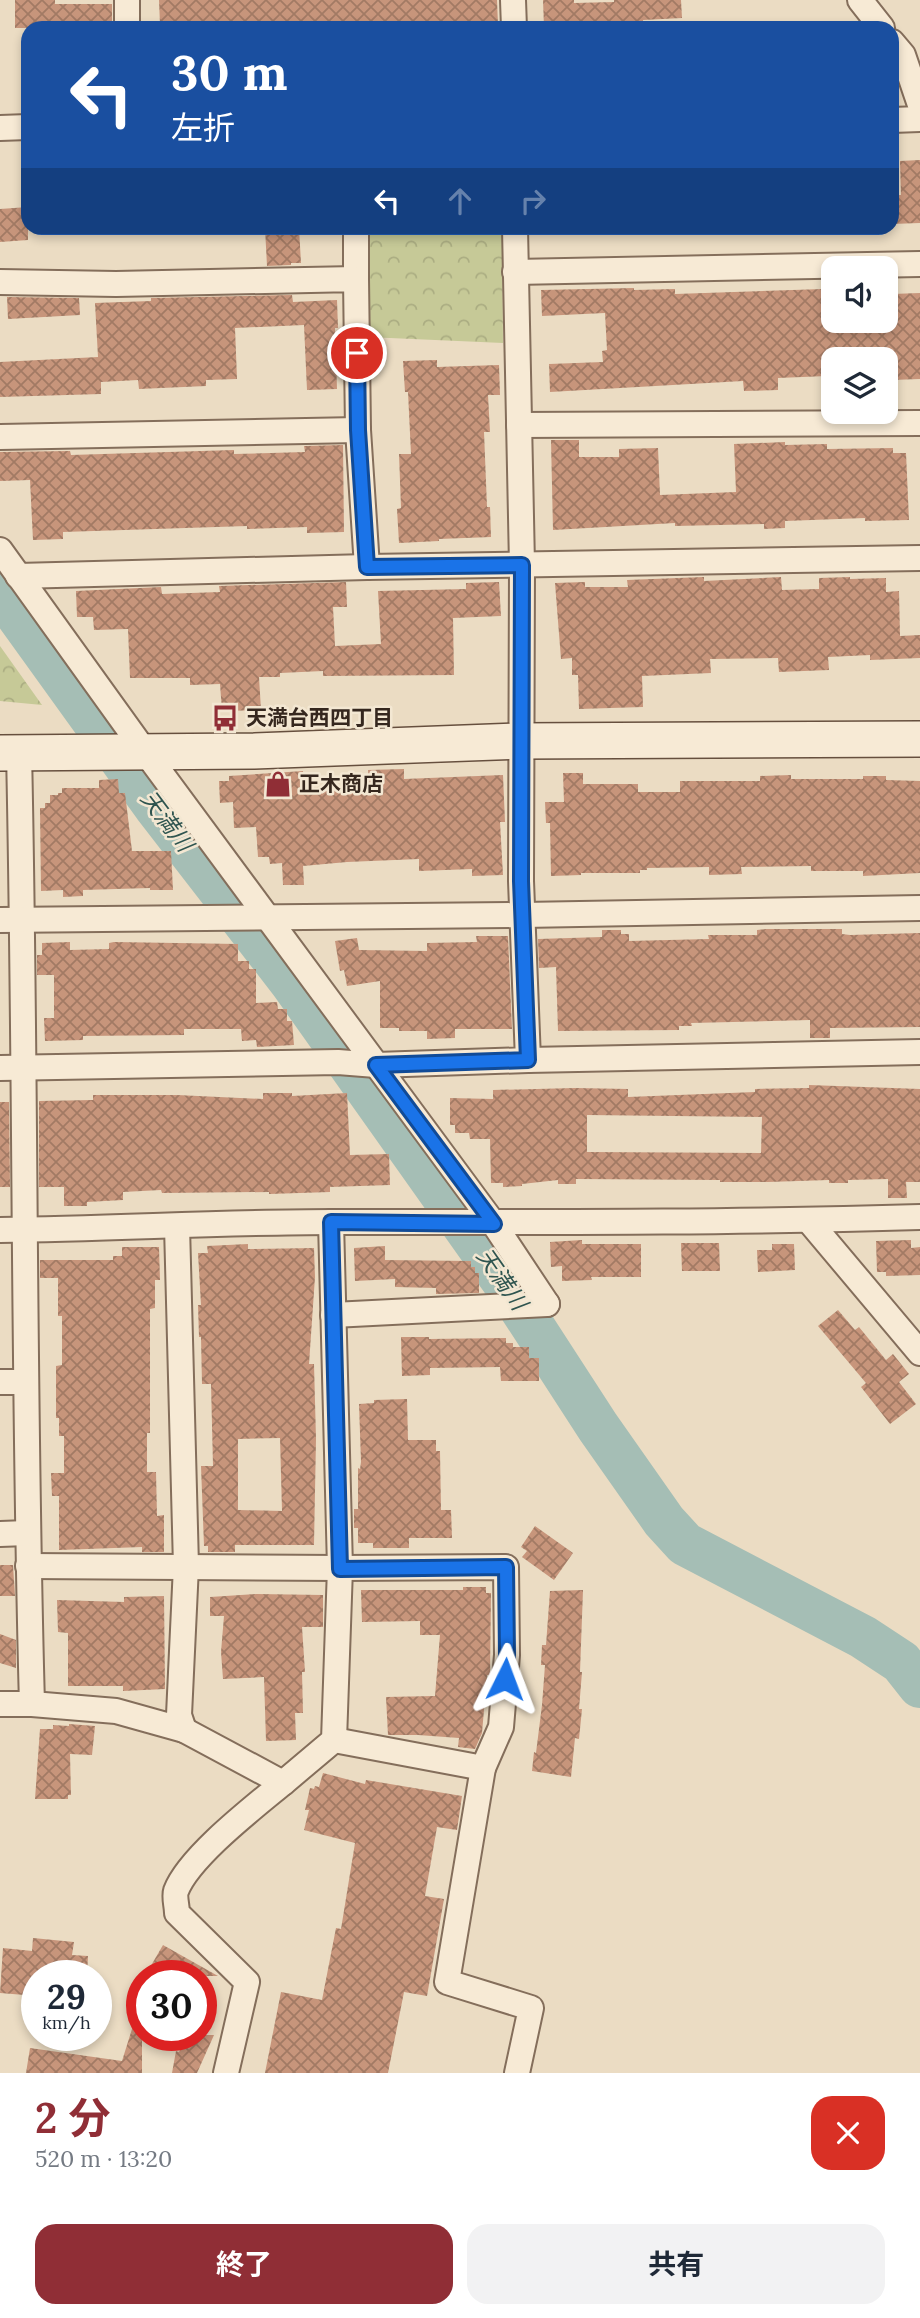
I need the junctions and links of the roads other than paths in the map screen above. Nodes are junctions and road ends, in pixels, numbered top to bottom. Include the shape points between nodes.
1 (127, 0) edge
2 (513, 0) edge
3 (860, 0) edge
4 (127, 21) edge
5 (514, 21) edge
6 (876, 21) edge
7 (905, 47) edge
8 (920, 106) edge
9 (920, 119) edge
10 (899, 120) edge
11 (21, 127) edge
12 (0, 128) edge
13 (356, 235) edge
14 (515, 235) edge
15 (920, 264) edge
16 (515, 272) junction
17 (356, 279) junction
18 (0, 282) edge
19 (920, 423) edge
20 (519, 425) junction
21 (358, 430) junction
22 (0, 437) edge
23 (0, 550) edge
24 (920, 558) edge
25 (522, 565) junction
26 (367, 567) junction
27 (18, 576) junction
28 (920, 739) edge
29 (520, 741) junction
30 (9, 753) edge
31 (146, 753) junction
32 (920, 908) edge
33 (523, 915) junction
34 (268, 918) junction
35 (11, 920) edge
36 (920, 1052) edge
37 (528, 1060) junction
38 (376, 1065) junction
39 (12, 1068) edge
40 (920, 1217) edge
41 (809, 1221) junction
42 (331, 1222) junction
43 (494, 1224) junction
44 (177, 1226) junction
45 (0, 1230) edge
46 (25, 1230) junction
47 (333, 1315) junction
48 (920, 1353) edge
49 (0, 1382) edge
50 (26, 1382) junction
51 (27, 1533) junction
52 (0, 1534) edge
53 (28, 1566) junction
54 (186, 1566) junction
55 (340, 1569) junction
56 (0, 1704) edge
57 (33, 1704) junction
58 (184, 1730) junction
59 (334, 1740) junction
60 (483, 1768) junction
61 (283, 1783) junction
62 (226, 2073) edge
63 (517, 2073) edge

1 - 4 street
2 - 5 street
3 - 6 street
7 - 8 street
9 - 10 street
11 - 12 street
13 - 17 street
14 - 16 street
15 - 16 street
16 - 20 street
17 - 18 street
17 - 21 street
19 - 20 street
20 - 25 street
21 - 22 street
21 - 26 street
23 - 27 street
24 - 25 street
25 - 26 street
25 - 29 street
26 - 27 street
27 - 31 street
28 - 29 street
29 - 31 street
29 - 33 street
30 - 31 street
30 - 35 street
31 - 34 street
32 - 33 street
33 - 34 street
33 - 37 street
34 - 35 street
34 - 38 street
35 - 39 street
36 - 37 street
37 - 38 street
38 - 39 street
38 - 43 street
39 - 46 street
40 - 41 street
41 - 43 street
41 - 48 street
42 - 43 street
42 - 44 street
42 - 47 street
43 - 47 street via 547,1304
44 - 46 street
44 - 54 street
45 - 46 street
46 - 50 street
47 - 55 street
49 - 50 street
50 - 51 street
51 - 52 street
51 - 53 street
53 - 54 street
53 - 57 street
54 - 55 street
54 - 58 street via 179,1715
55 - 59 street
55 - 60 street via 506,1567 507,1655 501,1727
56 - 57 street
57 - 58 street via 116,1711
58 - 61 street
59 - 60 street
59 - 61 street
60 - 63 street via 447,1982 531,2008
61 - 62 street via 230,1827 192,1867 176,1892 177,1913 247,1982

